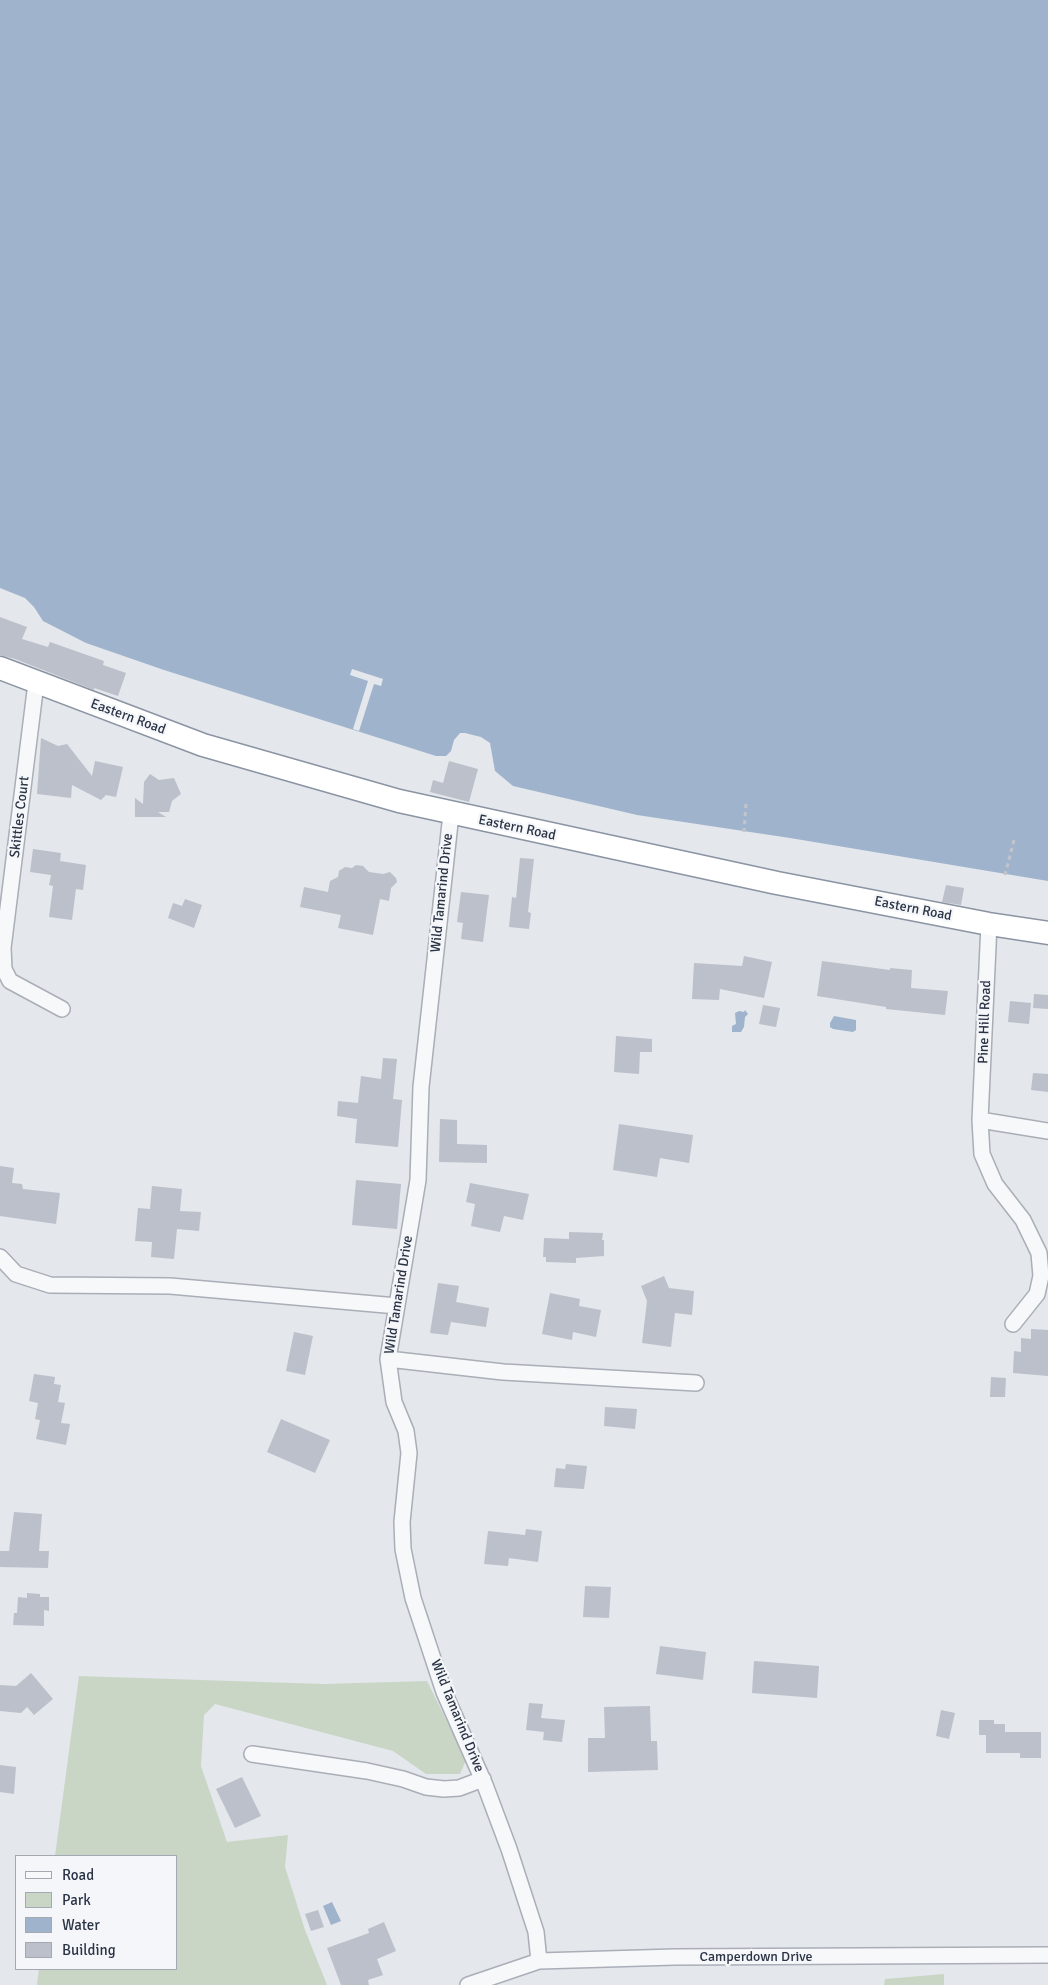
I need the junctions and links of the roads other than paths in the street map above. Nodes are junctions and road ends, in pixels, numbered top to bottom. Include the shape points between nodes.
1 (0, 668) edge
2 (36, 683) junction
3 (451, 814) junction
4 (989, 924) junction
5 (1048, 933) edge
6 (62, 1008) dead end
7 (980, 1120) junction
8 (1048, 1131) edge
9 (0, 1257) edge
10 (397, 1306) junction
11 (1013, 1324) dead end
12 (388, 1359) junction
13 (696, 1383) dead end
14 (252, 1754) dead end
15 (483, 1779) junction
16 (1048, 1955) edge
17 (539, 1961) junction
18 (468, 1985) edge

1 - 2 highway, Eastern Road
2 - 3 highway, Eastern Road via 203,745
2 - 6 street, Skittles Court via 4,969 10,981
3 - 4 highway, Eastern Road
3 - 10 street, Wild Tamarind Drive via 420,1087 418,1180
4 - 5 highway, Eastern Road
4 - 7 street, Pine Hill Road
7 - 8 street
7 - 11 street, Pine Hill Road via 982,1154 995,1184 1023,1220 1039,1253 1041,1276 1037,1294
9 - 10 street via 16,1274 50,1285 170,1286
10 - 12 street, Wild Tamarind Drive
12 - 13 street via 503,1372
12 - 15 street, Wild Tamarind Drive via 394,1402 406,1432 409,1453 402,1522 403,1549 413,1598 444,1692
14 - 15 street via 366,1771 444,1789 458,1788
15 - 17 street, Wild Tamarind Drive via 536,1932
16 - 17 street, Camperdown Drive
17 - 18 street, Camperdown Drive

